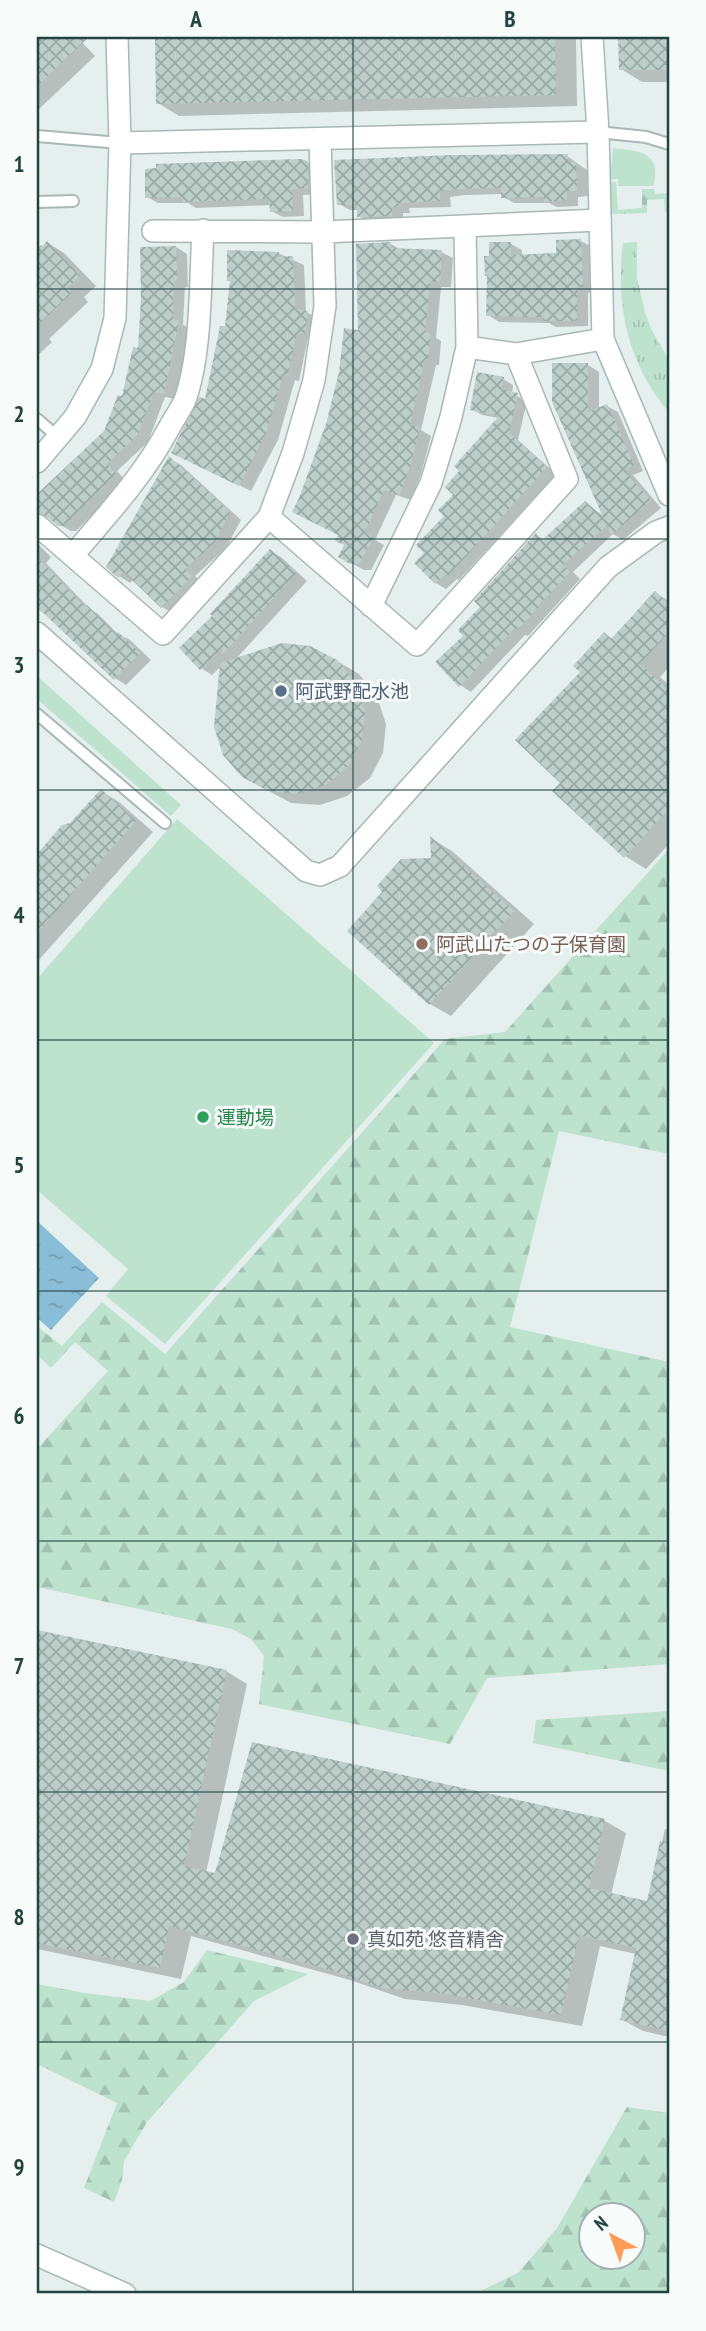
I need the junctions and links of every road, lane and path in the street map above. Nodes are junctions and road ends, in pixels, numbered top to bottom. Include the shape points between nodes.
1 (117, 37) edge
2 (592, 37) edge
3 (597, 132) junction
4 (37, 135) edge
5 (320, 139) junction
6 (120, 143) junction
7 (669, 144) edge
8 (73, 201) dead end
9 (37, 202) edge
10 (600, 220) junction
11 (466, 226) junction
12 (203, 230) junction
13 (153, 231) dead end
14 (323, 232) junction
15 (603, 339) junction
16 (467, 347) junction
17 (516, 354) junction
18 (37, 419) edge
19 (58, 438) junction
20 (37, 462) edge
21 (669, 495) edge
22 (269, 517) junction
23 (37, 525) edge
24 (669, 527) edge
25 (73, 555) junction
26 (372, 606) junction
27 (37, 633) edge
28 (37, 713) edge
29 (165, 823) dead end
30 (37, 2255) edge
31 (125, 2294) edge

1 - 6 street
2 - 3 street
3 - 5 street
3 - 7 lane
3 - 10 street
4 - 6 lane
5 - 6 street
5 - 14 street
6 - 19 street via 115,318 102,369
8 - 9 lane
10 - 11 street
10 - 15 street
11 - 14 street
11 - 16 street
12 - 13 street
12 - 14 street
12 - 25 street via 194,357 185,400 136,481
14 - 22 street via 325,306 314,380
15 - 17 street
15 - 21 street
16 - 17 street
16 - 26 street via 431,483
17 - 26 street via 567,479 417,645
18 - 19 lane
19 - 20 street
22 - 25 street via 163,634
22 - 26 street
23 - 25 street
24 - 27 street via 608,566 340,866 320,875 306,871
28 - 29 lane
30 - 31 street

